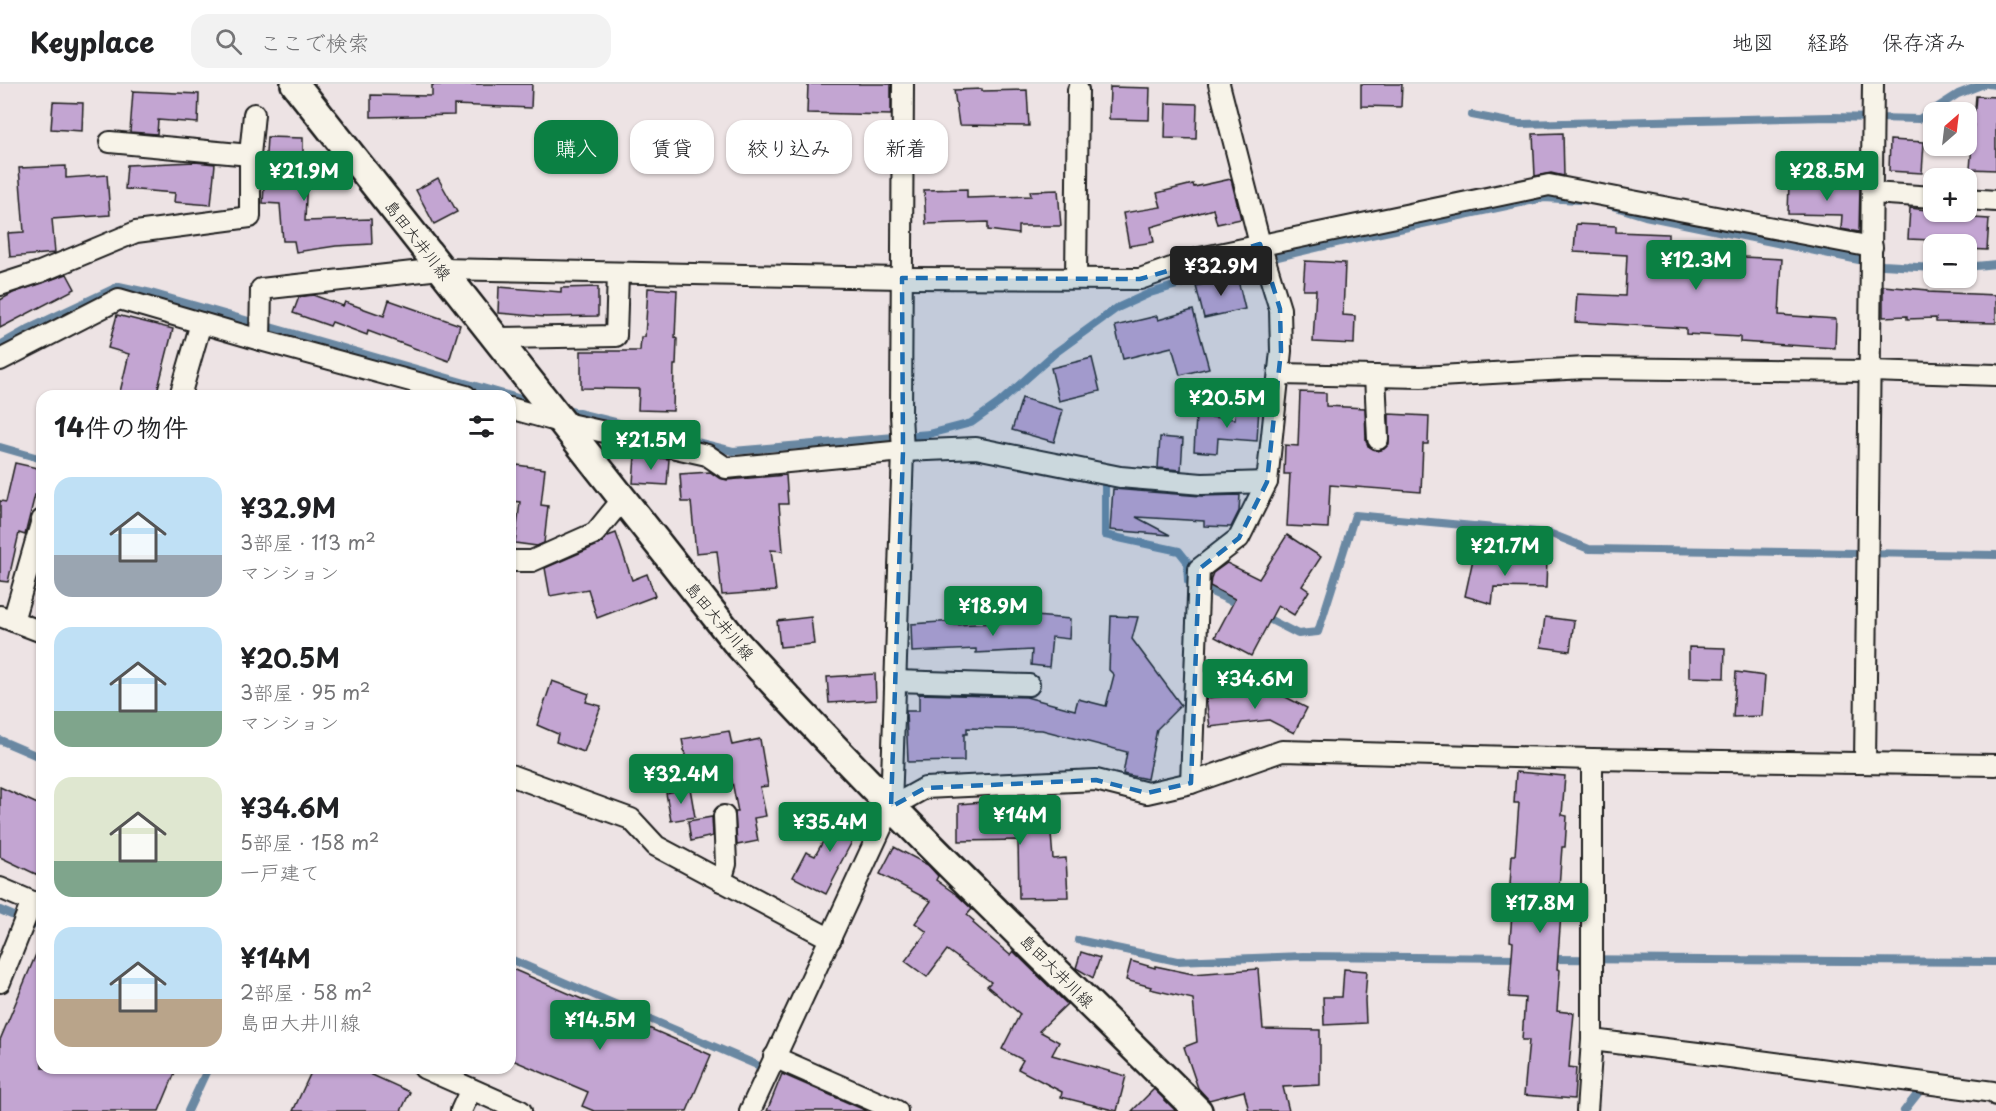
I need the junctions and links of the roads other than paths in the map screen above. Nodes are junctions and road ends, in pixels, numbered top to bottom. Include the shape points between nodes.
1 (295, 84) edge
2 (903, 84) edge
3 (1219, 84) edge
4 (1873, 84) edge
5 (1078, 90) dead end
6 (254, 114) dead end
7 (110, 142) dead end
8 (250, 155) junction
9 (1872, 193) junction
10 (1923, 196) edge
11 (1977, 200) edge
12 (1996, 201) edge
13 (1260, 244) junction
14 (1872, 247) junction
15 (440, 269) junction
16 (618, 273) junction
17 (902, 278) junction
18 (1076, 279) junction
19 (0, 285) edge
20 (201, 323) junction
21 (495, 338) junction
22 (260, 340) junction
23 (0, 360) edge
24 (1870, 371) junction
25 (1280, 374) junction
26 (1996, 375) edge
27 (1376, 376) junction
28 (182, 390) edge
29 (443, 390) edge
30 (516, 410) edge
31 (560, 422) junction
32 (1378, 439) dead end
33 (903, 451) junction
34 (1267, 482) junction
35 (622, 500) junction
36 (36, 537) edge
37 (516, 561) edge
38 (7, 619) edge
39 (36, 630) edge
40 (895, 681) junction
41 (1029, 685) dead end
42 (1592, 759) junction
43 (1865, 763) junction
44 (1996, 765) edge
45 (516, 777) edge
46 (1191, 783) junction
47 (891, 807) junction
48 (724, 816) dead end
49 (722, 880) junction
50 (0, 888) edge
51 (36, 904) edge
52 (36, 906) edge
53 (831, 939) junction
54 (0, 982) edge
55 (1592, 1040) junction
56 (774, 1057) junction
57 (437, 1074) edge
58 (471, 1089) junction
59 (1995, 1090) edge
60 (461, 1111) edge
61 (521, 1111) edge
62 (750, 1111) edge
63 (897, 1111) edge
64 (1198, 1111) edge
65 (1587, 1111) edge

1 - 15 main road, 島田大井川線
2 - 17 street
3 - 13 street
4 - 9 street
5 - 18 street
6 - 8 street
7 - 8 street
8 - 19 street via 250,217 136,232
9 - 10 street
9 - 14 street
11 - 12 street
13 - 14 street via 1549,185
13 - 18 street via 1200,258 1140,279
13 - 25 street via 1280,309
14 - 24 street
15 - 16 street
15 - 21 main road, 島田大井川線
15 - 22 street via 261,289
16 - 17 street
16 - 21 street via 616,336
17 - 18 street
17 - 33 street
20 - 22 street
20 - 23 street via 119,299
20 - 28 street
21 - 31 main road, 島田大井川線
22 - 29 street
24 - 26 street
24 - 27 street via 1585,369
24 - 43 street
25 - 27 street
25 - 34 street
27 - 32 street
30 - 31 street
31 - 33 street via 707,455 726,468
31 - 35 main road, 島田大井川線
33 - 34 street via 976,448 1120,477 1202,484
33 - 40 street
34 - 46 street via 1239,538 1199,569
35 - 37 street via 595,533 532,561
35 - 47 main road, 島田大井川線 via 735,641
36 - 38 street
38 - 39 street
40 - 41 street
40 - 47 street
42 - 43 street
42 - 46 street via 1282,751
42 - 55 street
43 - 44 street
45 - 49 street via 631,819 656,846
46 - 47 street via 1148,793 1096,780 925,788
47 - 53 street
47 - 64 main road, 島田大井川線
48 - 49 street via 726,864
49 - 53 street
50 - 51 street
52 - 54 street
53 - 56 street
55 - 59 street
55 - 65 street
56 - 62 street
56 - 63 street
57 - 58 street
58 - 60 street
58 - 61 street

